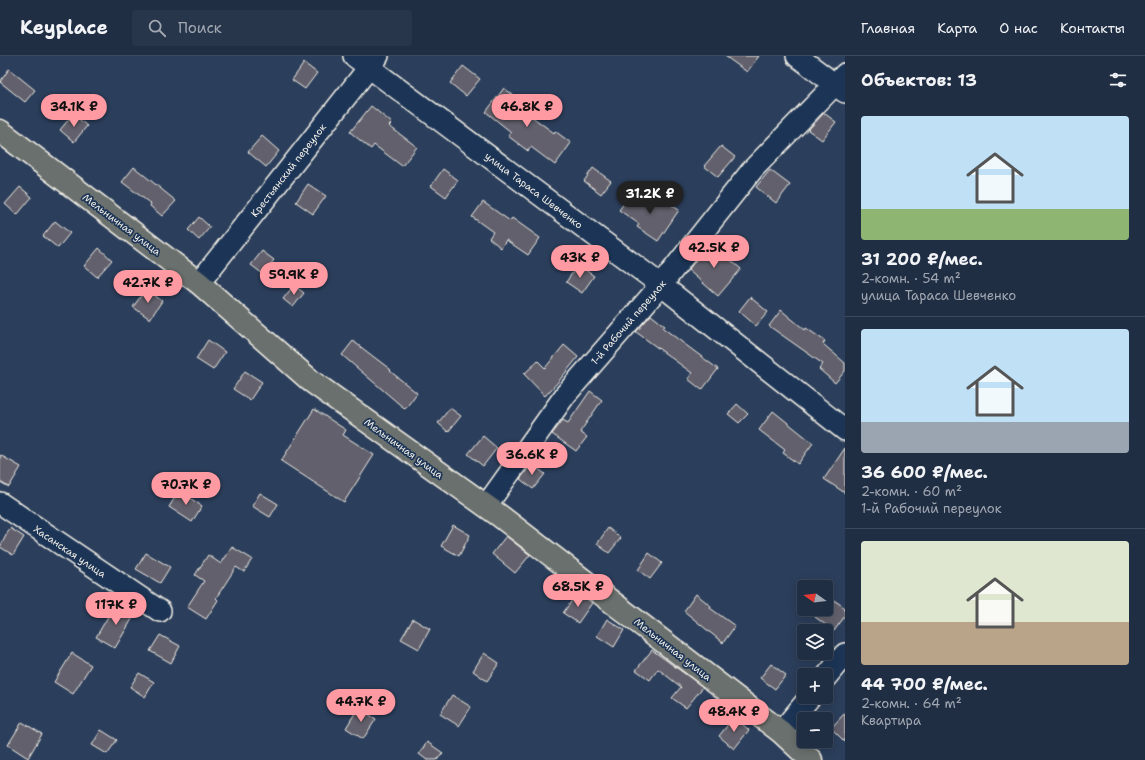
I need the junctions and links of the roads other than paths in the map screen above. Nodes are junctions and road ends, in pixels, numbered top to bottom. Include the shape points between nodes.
1 (797, 56) edge
2 (367, 60) edge
3 (842, 84) edge
4 (0, 131) edge
5 (199, 283) junction
6 (661, 285) junction
7 (845, 430) edge
8 (0, 503) edge
9 (486, 506) junction
10 (160, 611) dead end
11 (845, 654) edge
12 (833, 669) edge
13 (804, 704) edge
14 (781, 732) junction
15 (811, 760) edge

1 - 3 street
2 - 5 street, Крестьянский переулок
2 - 6 street, улица Тараса Шевченко
3 - 6 street, 1-й Рабочий переулок via 753,169
4 - 5 main road, Мельничная улица
5 - 9 main road, Мельничная улица via 311,381
6 - 7 street, улица Тараса Шевченко
6 - 9 street, 1-й Рабочий переулок via 566,394
8 - 10 street, Хасанская улица
9 - 14 main road, Мельничная улица
11 - 12 street
13 - 14 street
14 - 15 main road, Мельничная улица

